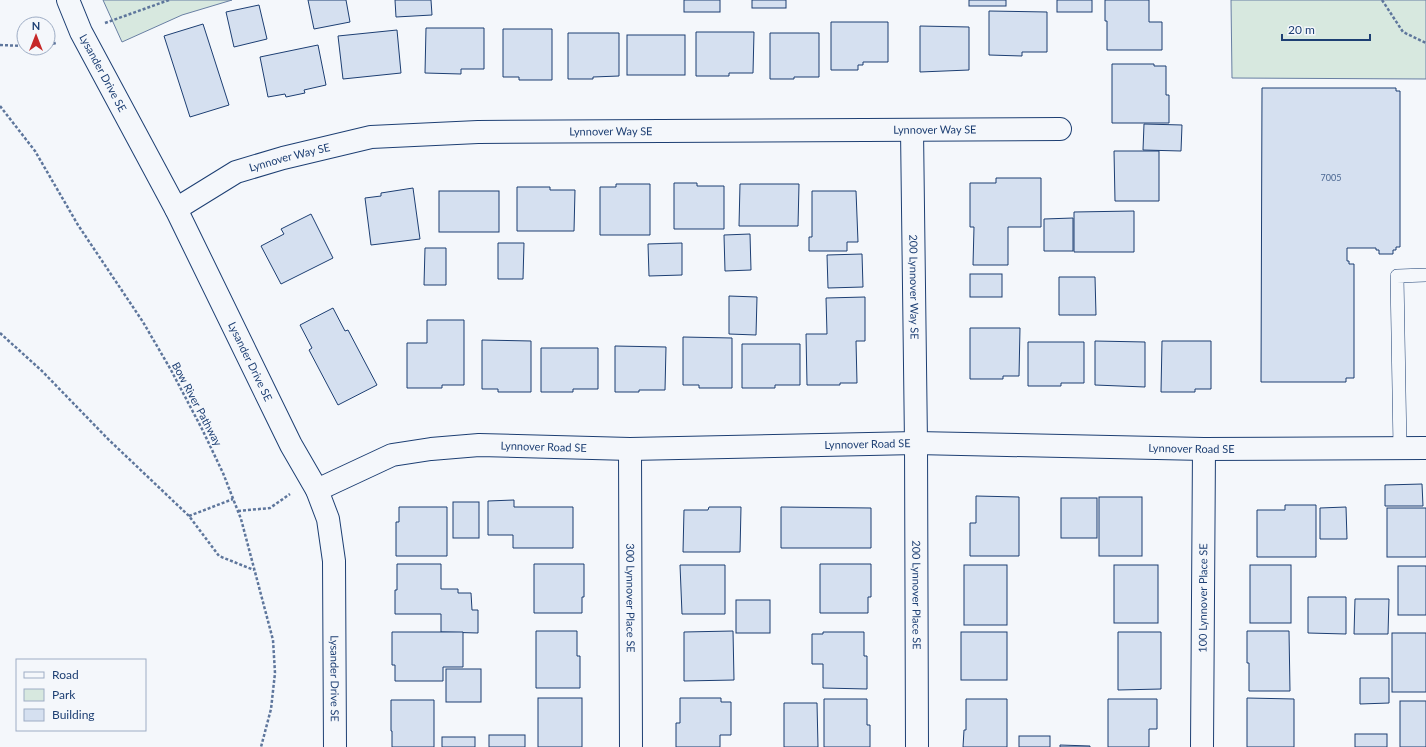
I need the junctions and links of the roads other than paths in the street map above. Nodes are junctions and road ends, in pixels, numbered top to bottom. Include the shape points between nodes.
1 (68, 0) edge
2 (1060, 129) dead end
3 (912, 130) junction
4 (176, 209) junction
5 (1426, 275) edge
6 (916, 443) junction
7 (1400, 448) junction
8 (1426, 448) edge
9 (630, 449) junction
10 (1204, 449) junction
11 (314, 484) junction
12 (335, 747) edge
13 (630, 747) edge
14 (917, 747) edge
15 (1202, 747) edge

1 - 4 street, Lysander Drive SE via 81,32
2 - 3 street, Lynnover Way SE
3 - 4 street, Lynnover Way SE via 478,132 372,138 236,172
3 - 6 street, 200 Lynnover Way SE
4 - 11 street, Lysander Drive SE via 291,445
5 - 7 lane via 1397,276
6 - 9 street, Lynnover Road SE
6 - 10 street, Lynnover Road SE
6 - 14 street, 200 Lynnover Place SE
7 - 8 street, Lynnover Road SE
7 - 10 street, Lynnover Road SE
9 - 11 street, Lynnover Road SE via 479,445 431,449 392,455
9 - 13 street, 300 Lynnover Place SE
10 - 15 street, 100 Lynnover Place SE
11 - 12 street, Lysander Drive SE via 328,518 334,561

